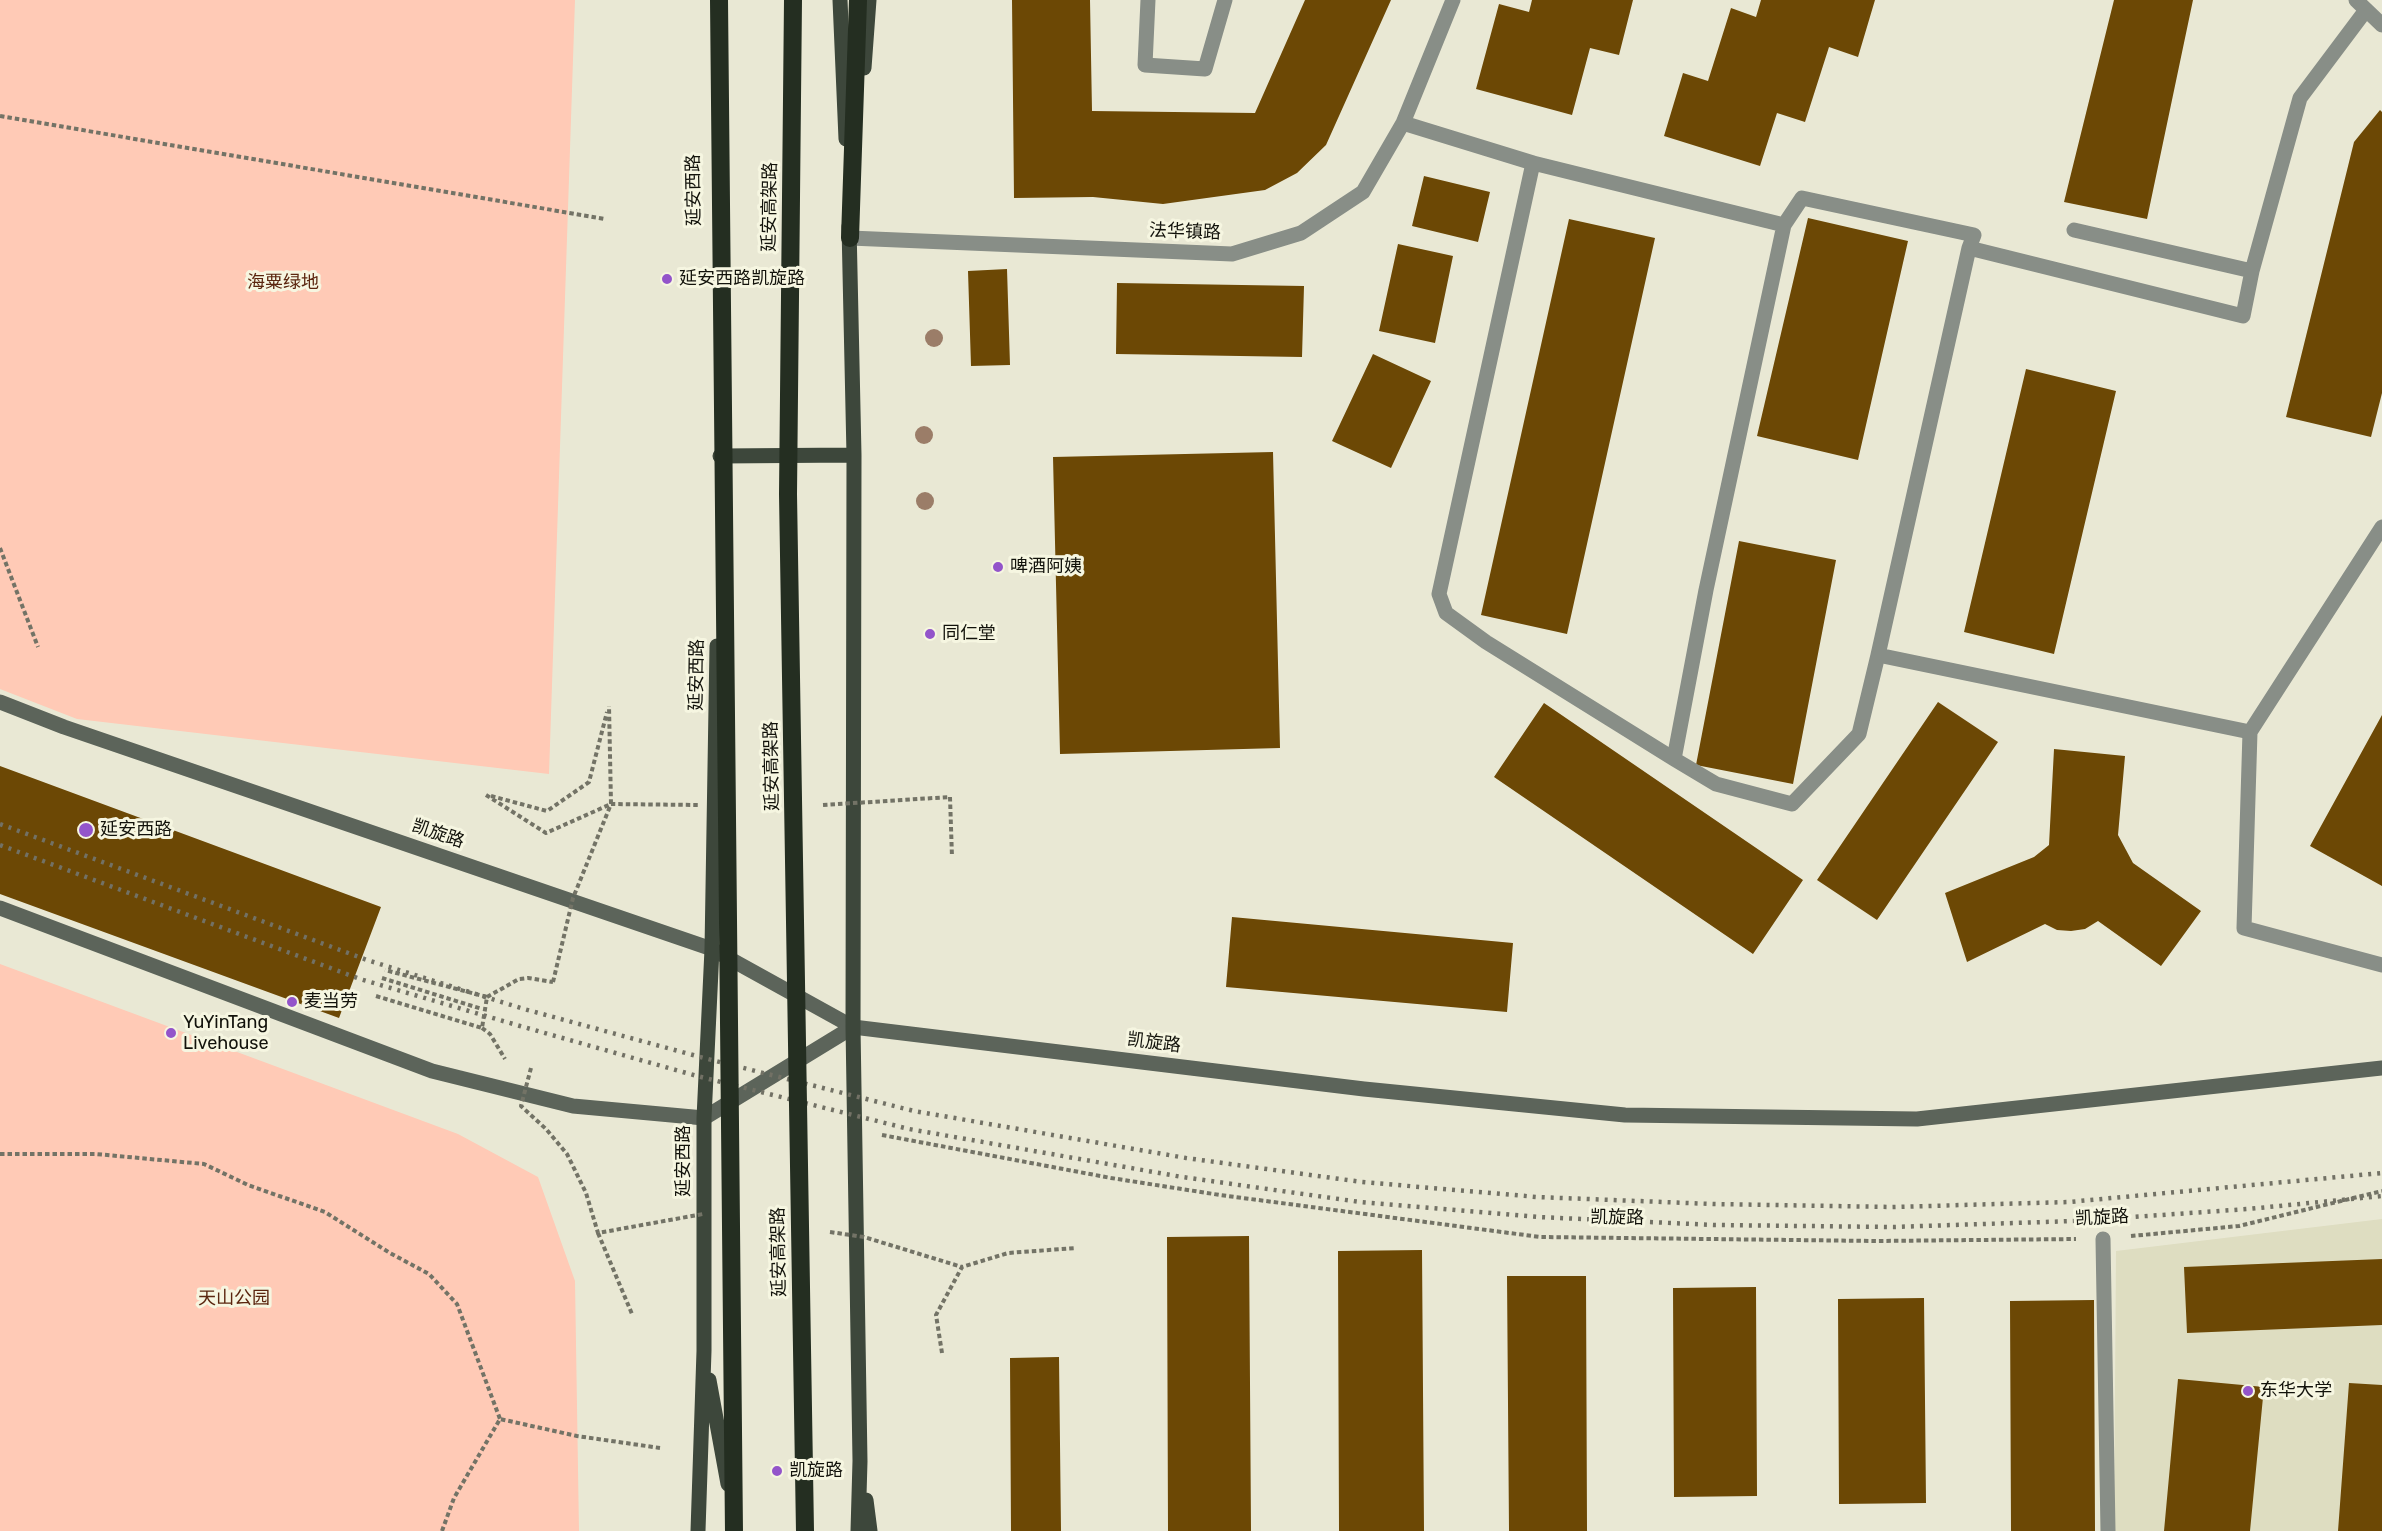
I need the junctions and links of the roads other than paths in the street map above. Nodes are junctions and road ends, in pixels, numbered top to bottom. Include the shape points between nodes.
1 (710, 0) edge
2 (719, 0) edge
3 (793, 0) edge
4 (840, 0) edge
5 (858, 0) edge
6 (870, 0) edge
7 (1148, 0) edge
8 (1225, 0) edge
9 (1453, 0) edge
10 (2361, 5) edge
11 (2382, 25) edge
12 (1403, 123) junction
13 (1533, 163) junction
14 (1784, 225) junction
15 (2074, 230) dead end
16 (850, 238) junction
17 (1969, 248) junction
18 (2252, 271) junction
19 (854, 455) junction
20 (720, 456) junction
21 (2382, 527) edge
22 (1878, 655) junction
23 (0, 702) edge
24 (2250, 732) junction
25 (1674, 759) junction
26 (0, 908) edge
27 (712, 949) junction
28 (2382, 965) edge
29 (854, 1027) junction
30 (2382, 1068) edge
31 (704, 1118) junction
32 (2103, 1239) road end
33 (704, 1351) junction
34 (860, 1461) junction
35 (698, 1531) edge
36 (734, 1531) edge
37 (805, 1531) edge
38 (858, 1531) edge
39 (870, 1531) edge
40 (2108, 1531) edge

1 - 20 main road, 延安西路
2 - 36 highway, bridge
3 - 37 highway, 延安高架路, bridge via 788,494
4 - 16 main road
5 - 16 highway
6 - 16 main road
7 - 8 street via 1145,65 1205,69
9 - 12 street, 法华镇路
10 - 11 street
10 - 18 street via 2300,98
12 - 13 street
12 - 16 street, 法华镇路 via 1363,192 1301,233 1232,254
13 - 14 street
13 - 25 street via 1439,594 1446,613 1486,642
14 - 17 street via 1802,198 1974,235
14 - 25 street
15 - 18 street
16 - 19 main road
17 - 18 street via 2243,316
17 - 22 street
19 - 20 main road
19 - 29 main road
20 - 27 main road, 延安西路
21 - 24 street
22 - 24 street
22 - 25 street via 1859,734 1792,804 1716,784
23 - 27 street, 凯旋路
24 - 28 street via 2244,928
26 - 31 street via 432,1071 573,1106
27 - 29 street, 凯旋路
27 - 31 main road, 延安西路
29 - 30 street, 凯旋路 via 1364,1089 1625,1115 1917,1119
29 - 31 street
29 - 34 main road
31 - 33 main road, 延安西路
32 - 40 street
33 - 35 main road, 延安西路
33 - 36 main road, 延安西路
34 - 38 main road
34 - 39 main road

